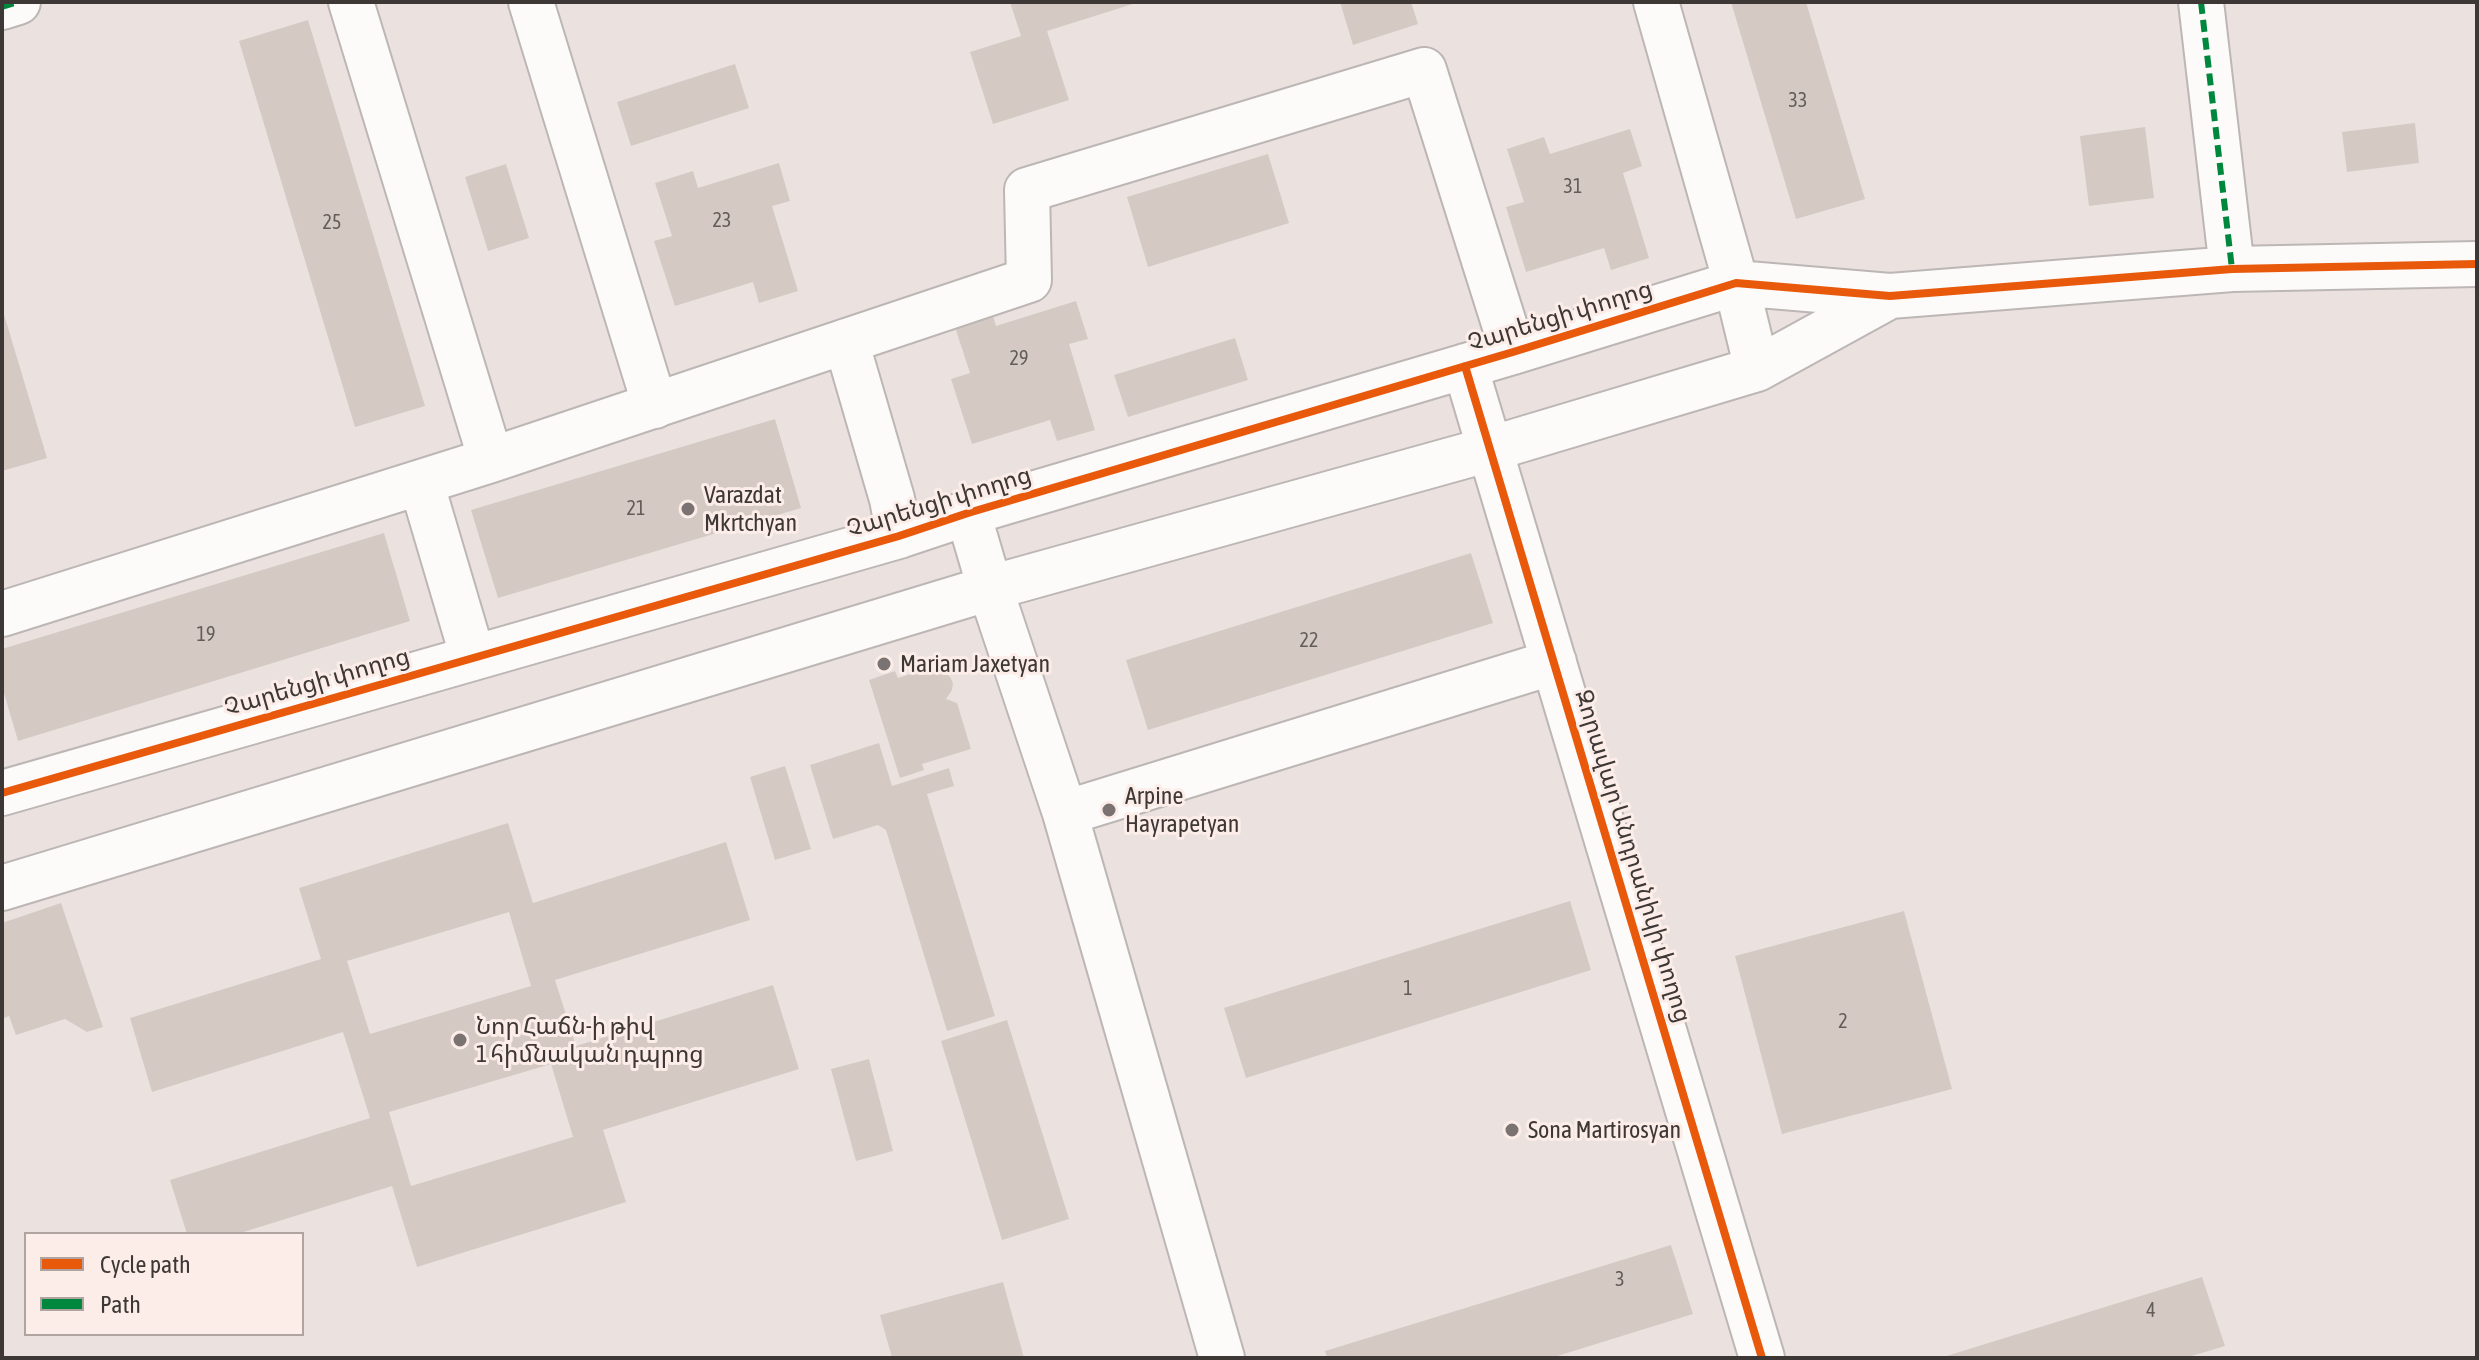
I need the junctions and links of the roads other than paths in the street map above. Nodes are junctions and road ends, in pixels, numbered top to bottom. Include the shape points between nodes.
1 (18, 2) edge
2 (351, 2) edge
3 (531, 2) edge
4 (1656, 2) edge
5 (2201, 2) edge
6 (2, 7) edge
7 (2477, 264) edge
8 (2232, 269) junction
9 (1736, 283) junction
10 (1890, 296) junction
11 (846, 341) junction
12 (1513, 352) junction
13 (1465, 366) junction
14 (1757, 369) junction
15 (655, 406) junction
16 (1490, 449) junction
17 (491, 460) junction
18 (421, 482) junction
19 (968, 513) junction
20 (899, 536) junction
21 (990, 588) junction
22 (2, 614) edge
23 (473, 658) junction
24 (1554, 662) junction
25 (2, 793) edge
26 (1065, 813) junction
27 (2, 888) edge
28 (1222, 1358) edge
29 (1762, 1358) edge

1 - 6 street
2 - 17 street
3 - 15 street
4 - 9 street
5 - 8 street
7 - 8 street
8 - 10 street
9 - 10 street, Չարենցի փողոց
9 - 12 street, Չարենցի փողոց
9 - 14 street
10 - 14 street
11 - 12 street via 1029,280 1027,190 1424,70
11 - 15 street
11 - 20 street
12 - 13 street, Չարենցի փողոց
13 - 16 street, Զորավար Անդրանիկի փողոց
13 - 19 street, Չարենցի փողոց
14 - 16 street
15 - 17 street
16 - 21 street
16 - 24 street, Զորավար Անդրանիկի փողոց
17 - 18 street
18 - 22 street
18 - 23 street
19 - 20 street, Չարենցի փողոց
19 - 21 street
20 - 23 street, Չարենցի փողոց
21 - 26 street
21 - 27 street
23 - 25 street, Չարենցի փողոց
24 - 26 street
24 - 29 street, Զորավար Անդրանիկի փողոց
26 - 28 street

